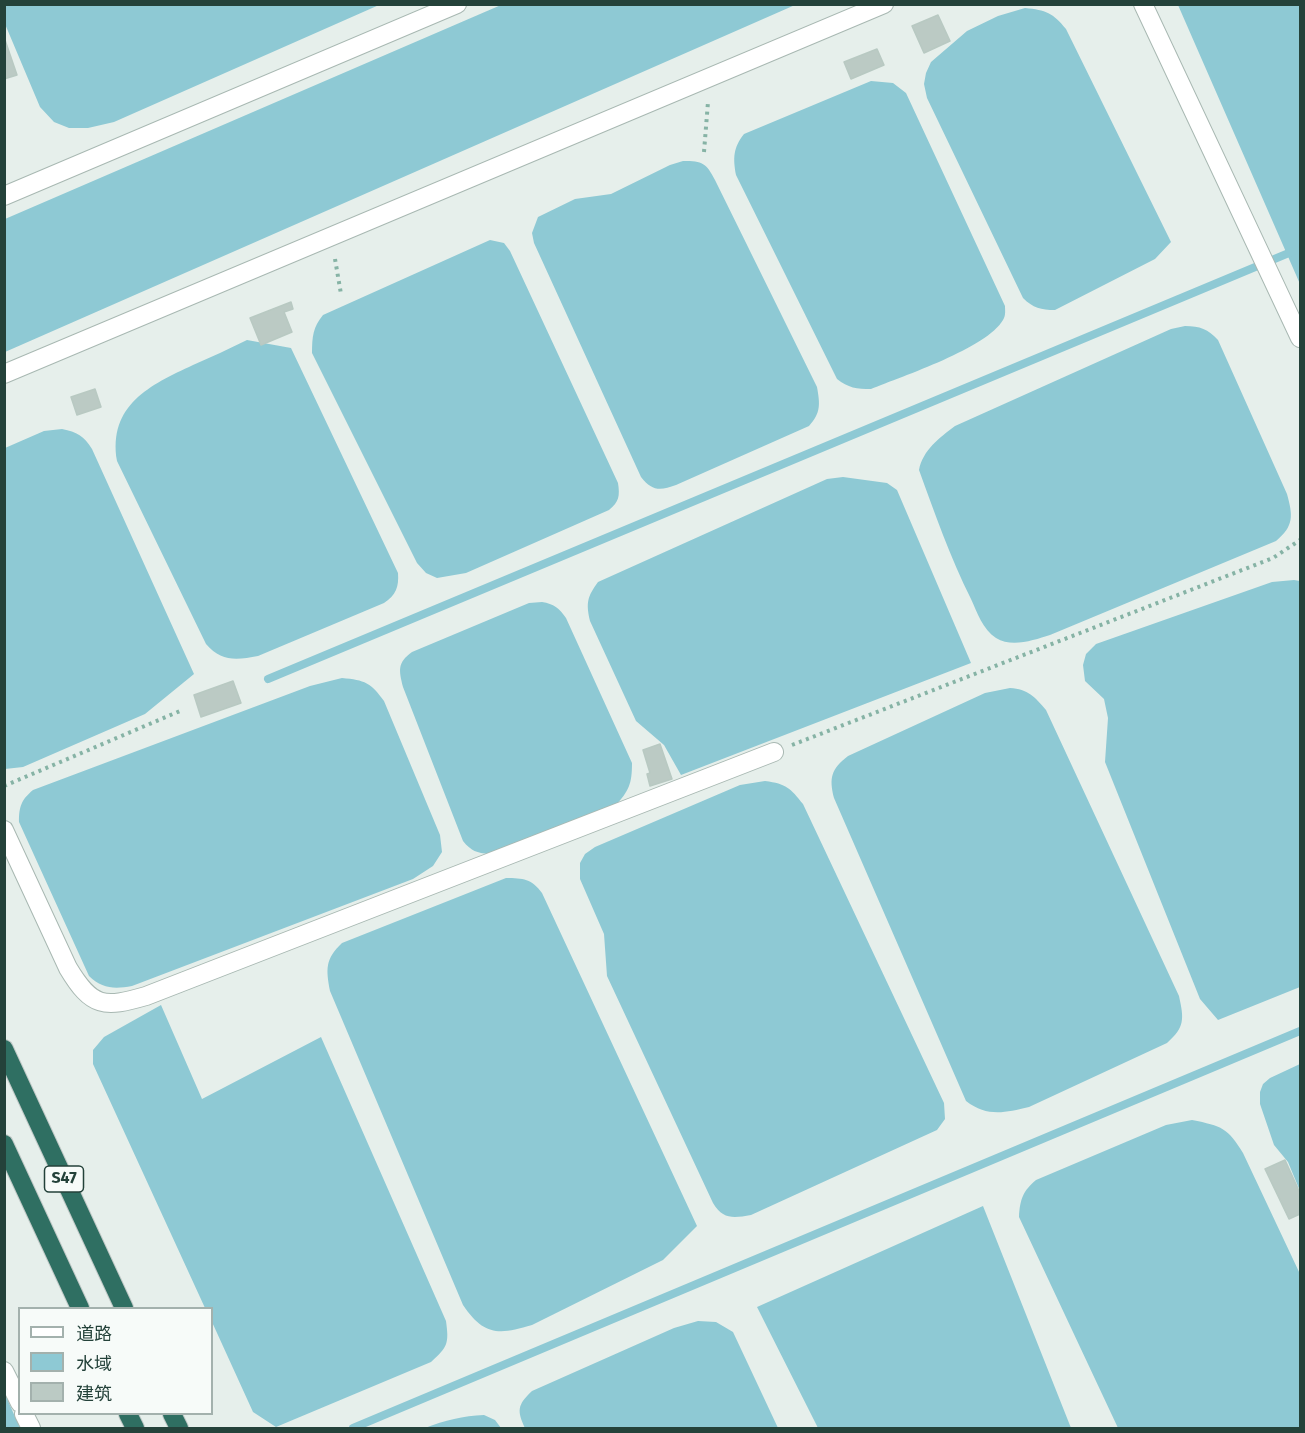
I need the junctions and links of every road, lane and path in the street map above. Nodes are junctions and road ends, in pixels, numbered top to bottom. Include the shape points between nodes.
1 (457, 4) edge
2 (884, 4) edge
3 (1143, 4) edge
4 (711, 78) junction
5 (704, 152) dead end
6 (4, 196) edge
7 (331, 237) junction
8 (341, 294) dead end
9 (1300, 338) edge
10 (4, 374) edge
11 (1300, 540) edge
12 (180, 711) dead end
13 (774, 752) joint
14 (4, 786) edge
15 (4, 830) edge
16 (4, 1049) edge
17 (4, 1144) edge
18 (80, 1307) edge
19 (124, 1307) edge
20 (4, 1371) edge
21 (18, 1399) edge

1 - 6 street
2 - 4 street
3 - 9 street
4 - 5 path
4 - 7 street
7 - 8 path
7 - 10 street
11 - 13 path via 1273,558
12 - 14 path
13 - 15 street via 146,996 112,1004 88,996 80,988
16 - 19 highway, S47
17 - 18 highway, S47
20 - 21 street

